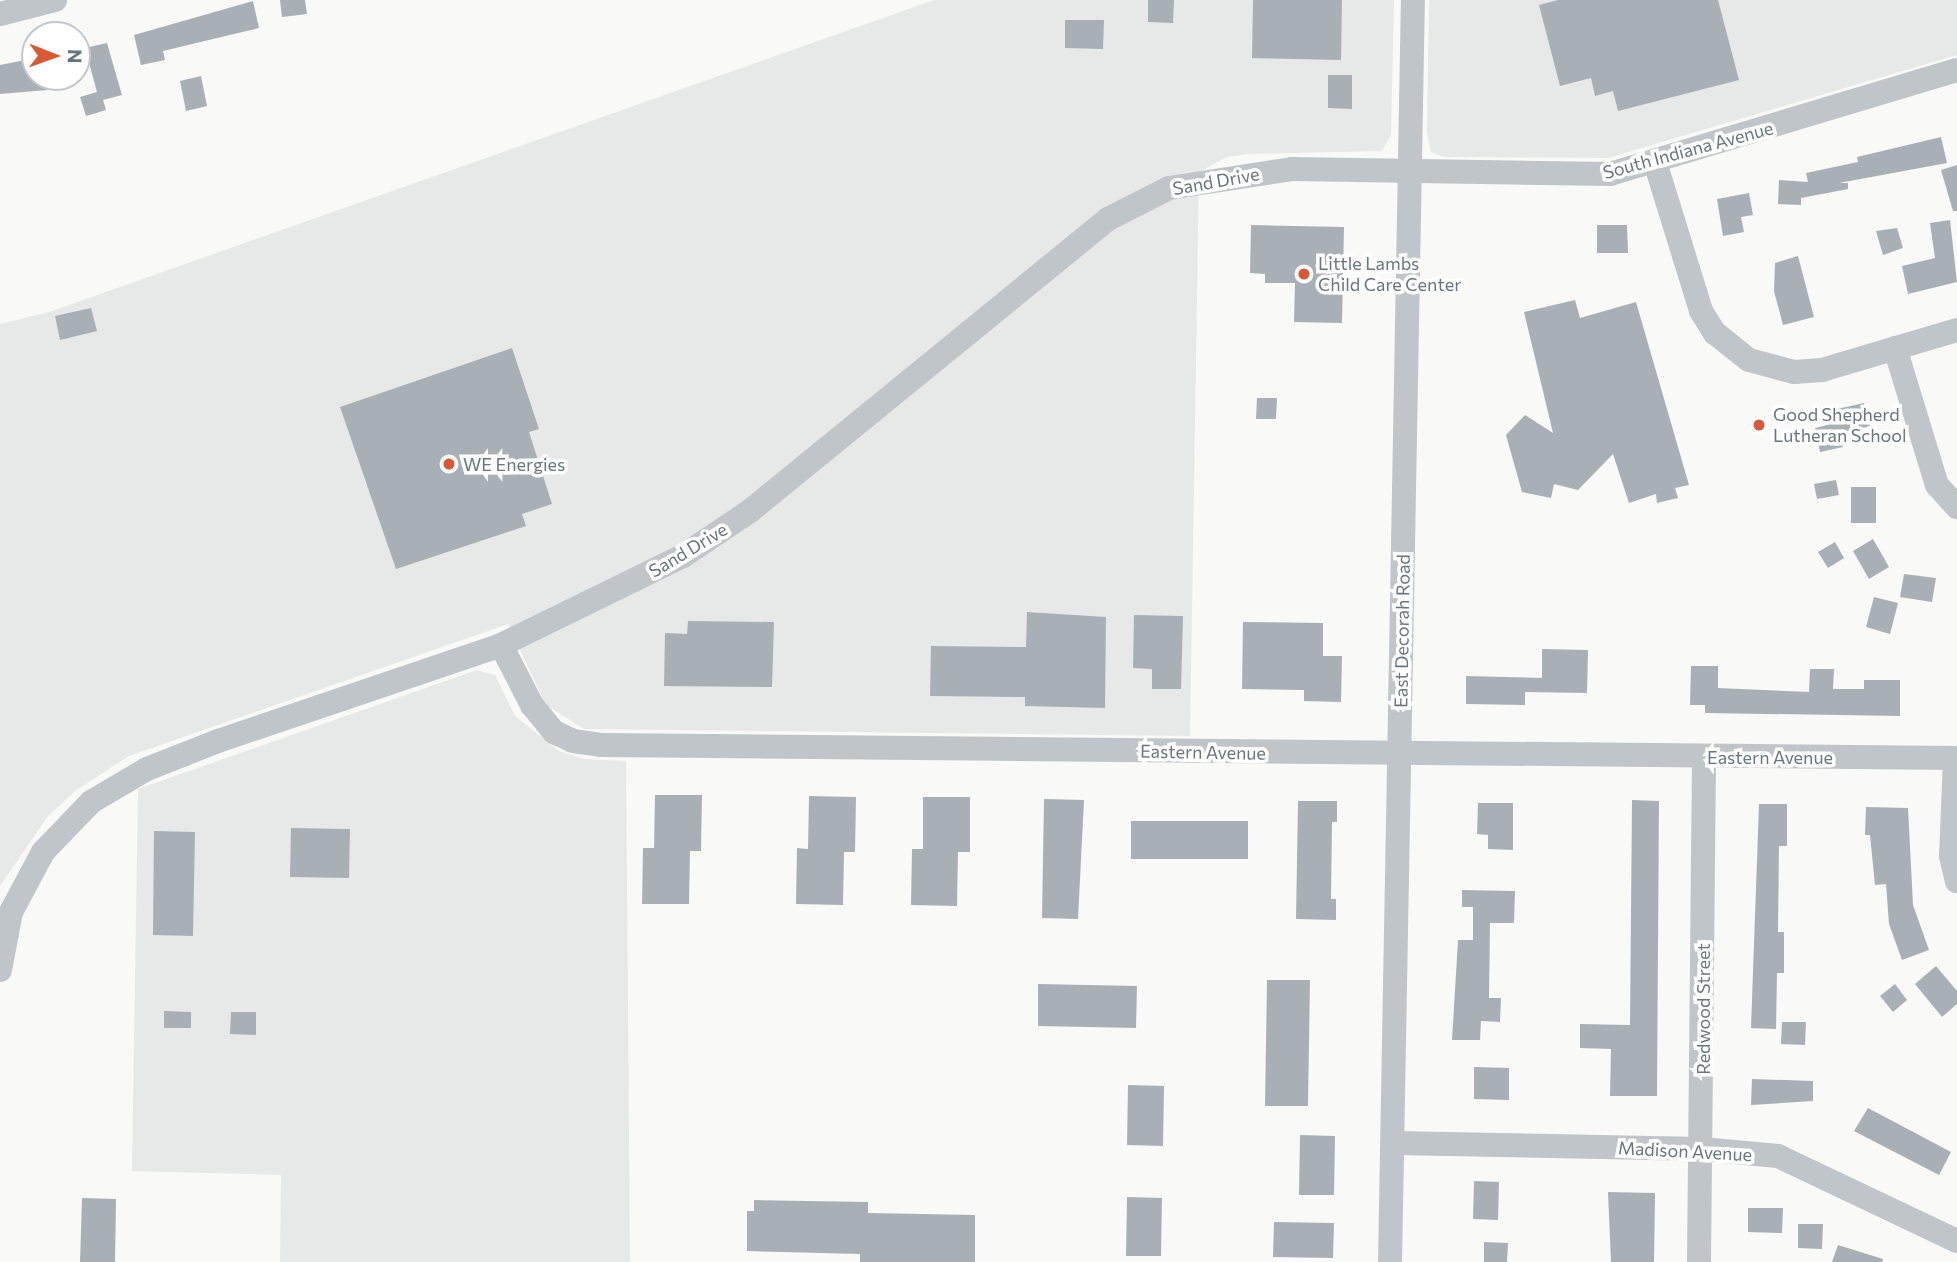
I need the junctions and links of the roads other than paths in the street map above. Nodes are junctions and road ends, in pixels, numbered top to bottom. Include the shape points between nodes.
1 (55, 0) edge
2 (1413, 0) edge
3 (0, 14) edge
4 (1957, 70) edge
5 (1655, 162) junction
6 (1411, 172) junction
7 (1957, 330) edge
8 (1895, 348) junction
9 (1950, 510) edge
10 (501, 645) junction
11 (1399, 754) junction
12 (1704, 757) junction
13 (1956, 758) edge
14 (1957, 881) edge
15 (0, 970) edge
16 (1394, 1143) junction
17 (1702, 1149) junction
18 (1957, 1241) edge
19 (1390, 1262) edge
20 (1699, 1262) edge

1 - 3 street
2 - 6 street, East Decorah Road
4 - 5 street, South Indiana Avenue
5 - 6 street, South Indiana Avenue via 1610,174 1574,177
5 - 8 street via 1691,288 1715,332 1731,349 1749,360 1794,372 1822,370
6 - 10 street, Sand Drive via 1292,169 1225,177 1169,188 1108,219 750,511 683,556
6 - 11 street, East Decorah Road
7 - 8 street
8 - 9 street via 1932,472
10 - 11 street, Eastern Avenue via 532,705 554,732 573,741 601,745
10 - 15 street, Sand Drive via 206,746 147,769 91,802 43,852 11,912
11 - 12 street, Eastern Avenue
11 - 16 street, East Decorah Road
12 - 13 street, Eastern Avenue
12 - 17 street, Redwood Street
13 - 14 street via 1951,856
16 - 17 street, Madison Avenue
16 - 19 street, East Decorah Road
17 - 18 street, Madison Avenue via 1778,1156
17 - 20 street, Redwood Street

